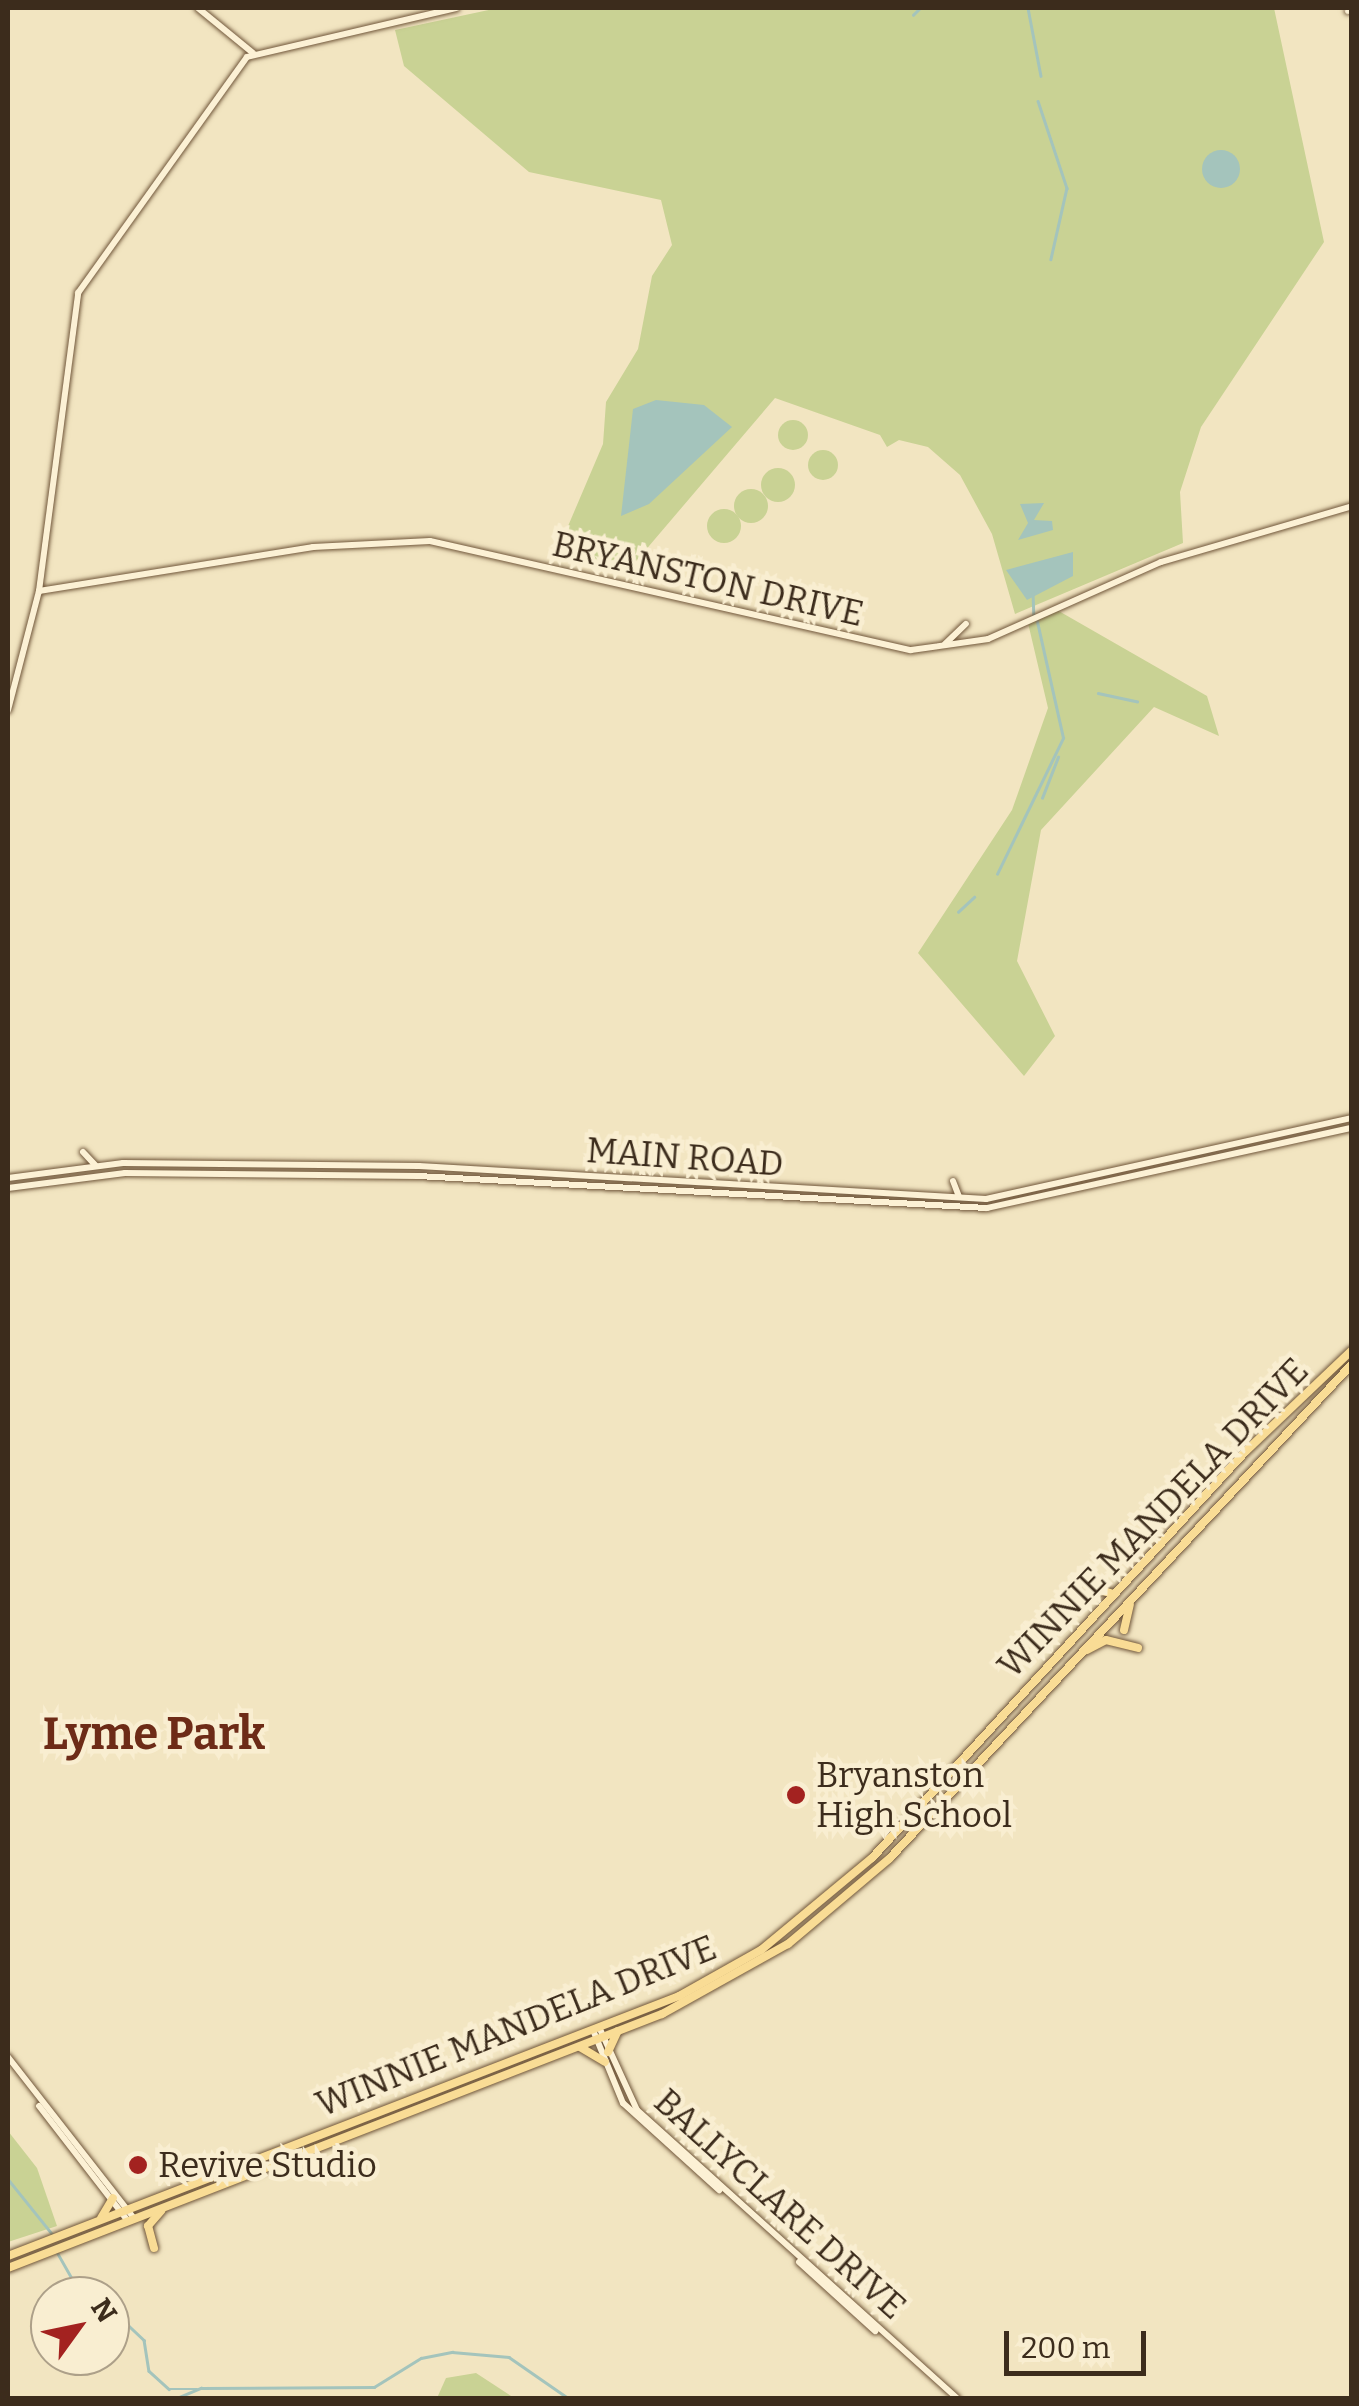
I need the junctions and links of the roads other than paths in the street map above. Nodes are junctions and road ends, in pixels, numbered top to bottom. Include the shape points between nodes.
1 (198, 8) edge
2 (456, 8) edge
3 (253, 53) junction
4 (1350, 505) edge
5 (39, 591) junction
6 (966, 624) dead end
7 (940, 647) junction
8 (8, 710) edge
9 (1352, 1118) edge
10 (1352, 1128) edge
11 (84, 1152) dead end
12 (95, 1165) junction
13 (8, 1178) edge
14 (953, 1181) dead end
15 (8, 1188) edge
16 (962, 1199) junction
17 (1352, 1350) edge
18 (1352, 1364) edge
19 (1086, 1586) dead end
20 (1140, 1588) junction
21 (1115, 1594) junction
22 (1124, 1630) dead end
23 (1138, 1648) dead end
24 (1082, 1654) junction
25 (618, 2031) junction
26 (598, 2033) junction
27 (577, 2046) junction
28 (8, 2057) edge
29 (607, 2057) junction
30 (8, 2066) edge
31 (112, 2198) junction
32 (169, 2205) junction
33 (128, 2216) junction
34 (80, 2230) junction
35 (57, 2243) junction
36 (154, 2248) dead end
37 (8, 2256) edge
38 (8, 2268) edge
39 (954, 2398) edge

1 - 3 main road
2 - 3 main road
3 - 5 main road via 78,292
4 - 7 main road, BRYANSTON DRIVE via 1166,560 988,639
5 - 7 main road, BRYANSTON DRIVE via 319,546 430,542 887,647
5 - 8 main road
6 - 7 main road
9 - 16 main road, MAIN ROAD via 1038,1191
10 - 15 main road, MAIN ROAD via 986,1208 418,1176 125,1173
11 - 12 main road
12 - 13 main road, MAIN ROAD
12 - 16 main road, MAIN ROAD via 486,1169
14 - 16 main road
17 - 21 main road, WINNIE MANDELA DRIVE
18 - 20 main road, WINNIE MANDELA DRIVE
19 - 21 main road
20 - 22 main road
20 - 24 main road, WINNIE MANDELA DRIVE
21 - 26 main road, WINNIE MANDELA DRIVE via 822,1904 704,1984
23 - 24 main road via 1106,1640
24 - 25 main road, WINNIE MANDELA DRIVE via 834,1909 725,1983
25 - 26 main road, WINNIE MANDELA DRIVE
25 - 29 main road
26 - 27 main road, WINNIE MANDELA DRIVE
26 - 29 main road, BALLYCLARE DRIVE
26 - 33 main road, WINNIE MANDELA DRIVE
27 - 29 main road
27 - 32 main road, WINNIE MANDELA DRIVE
28 - 33 main road
29 - 39 main road, BALLYCLARE DRIVE via 637,2110
30 - 31 main road
31 - 33 main road
31 - 34 main road via 111,2212
32 - 33 main road, WINNIE MANDELA DRIVE
32 - 36 main road via 148,2226
33 - 34 main road, WINNIE MANDELA DRIVE
33 - 35 main road, WINNIE MANDELA DRIVE
34 - 35 main road, WINNIE MANDELA DRIVE
35 - 37 main road, WINNIE MANDELA DRIVE
35 - 38 main road, WINNIE MANDELA DRIVE

